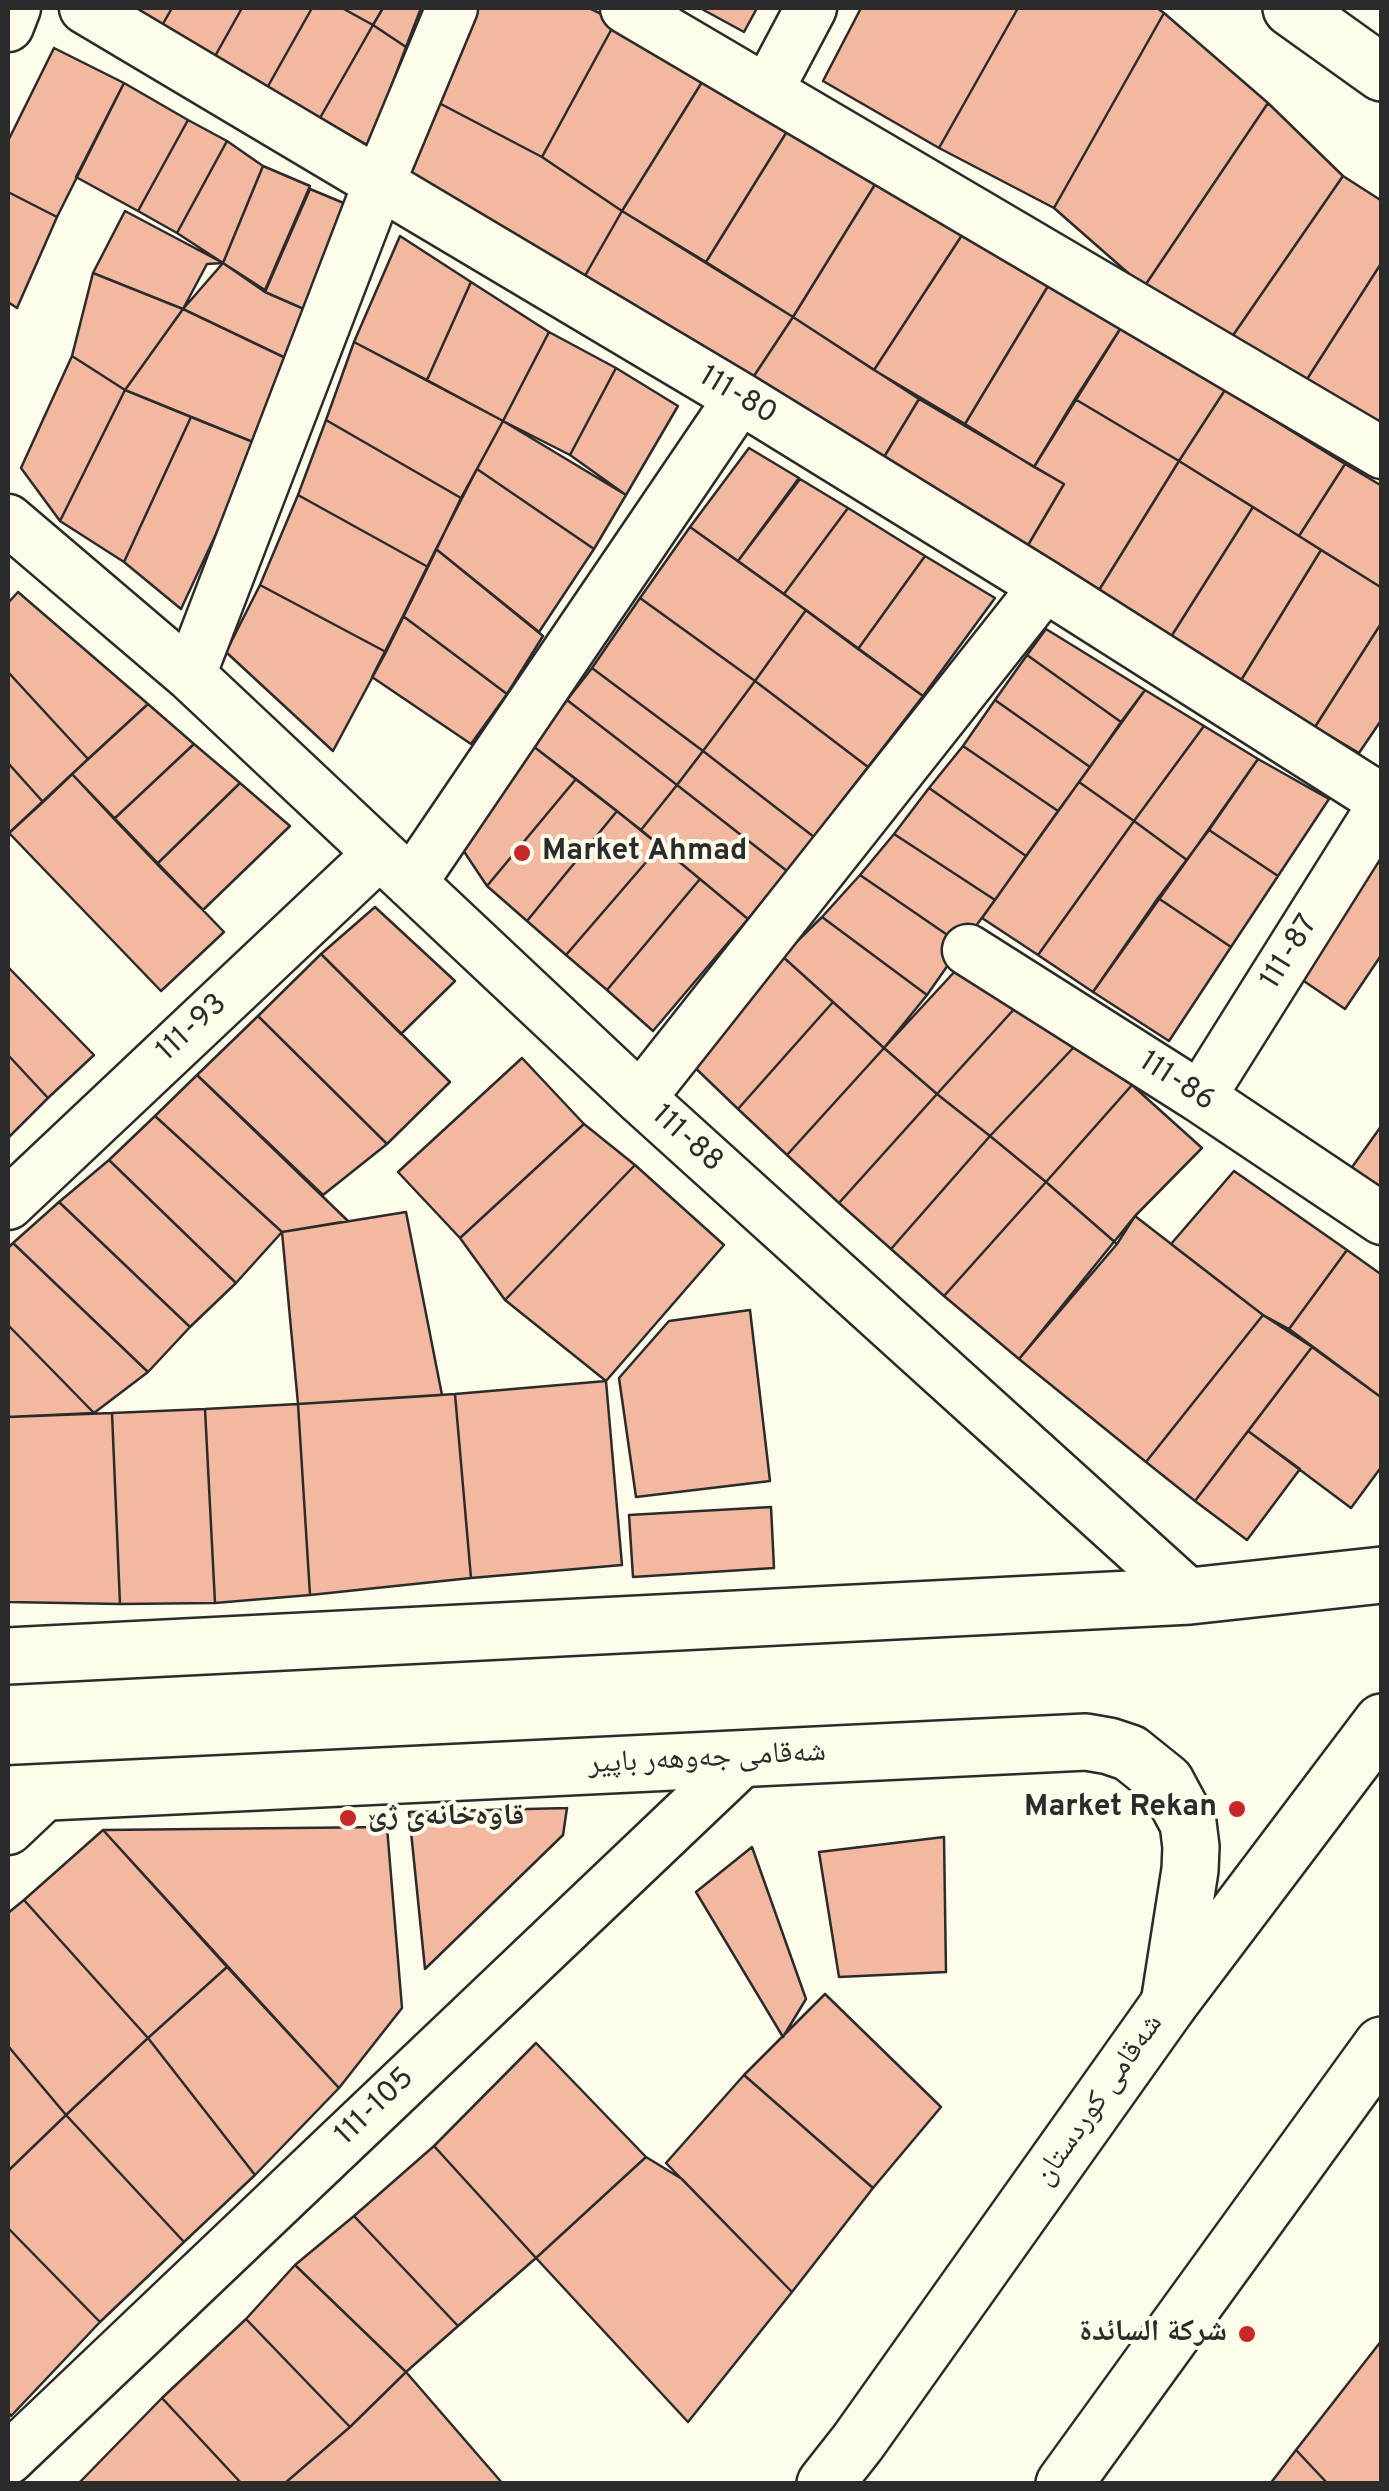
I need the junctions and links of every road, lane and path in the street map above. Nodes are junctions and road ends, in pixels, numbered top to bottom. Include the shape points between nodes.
1 (15, 8) edge
2 (85, 8) edge
3 (452, 8) edge
4 (626, 8) edge
5 (811, 8) edge
6 (1291, 8) edge
7 (8, 26) edge
8 (1382, 73) edge
9 (768, 91) junction
10 (379, 183) junction
11 (740, 398) junction
12 (1382, 453) edge
13 (16, 542) edge
14 (1045, 586) junction
15 (190, 675) junction
16 (1382, 804) edge
17 (395, 869) junction
18 (968, 950) dead end
19 (640, 1098) junction
20 (1200, 1098) junction
21 (8, 1204) edge
22 (1382, 1219) edge
23 (1382, 1575) edge
24 (1190, 1596) junction
25 (8, 1656) edge
26 (1382, 1722) edge
27 (745, 1758) junction
28 (20, 1805) edge
29 (1169, 2004) junction
30 (1382, 2044) edge
31 (8, 2459) edge
32 (825, 2484) edge
33 (1064, 2484) edge

1 - 7 street
2 - 10 street, 111-80
3 - 10 street
4 - 9 street
5 - 9 street
6 - 8 main road
9 - 12 street
10 - 11 street, 111-80
10 - 15 street
11 - 14 street, 111-80
11 - 17 street, 111-93
13 - 15 street, 111-88
14 - 16 street, 111-80
14 - 19 street
15 - 17 street, 111-88
16 - 20 street, 111-87
17 - 19 street, 111-88
17 - 21 street, 111-93
18 - 20 street, 111-86
19 - 24 street, 111-88
20 - 22 street, 111-86
23 - 24 main road
24 - 25 main road
26 - 29 main road, شەقامی کوردستان
27 - 28 main road, شەقامی جەوهەر باپیر
27 - 29 main road, شەقامی جەوهەر باپیر via 1086,1742 1130,1754 1166,1782 1190,1835
27 - 31 street, 111-105
29 - 32 main road, شەقامی کوردستان
30 - 33 main road

